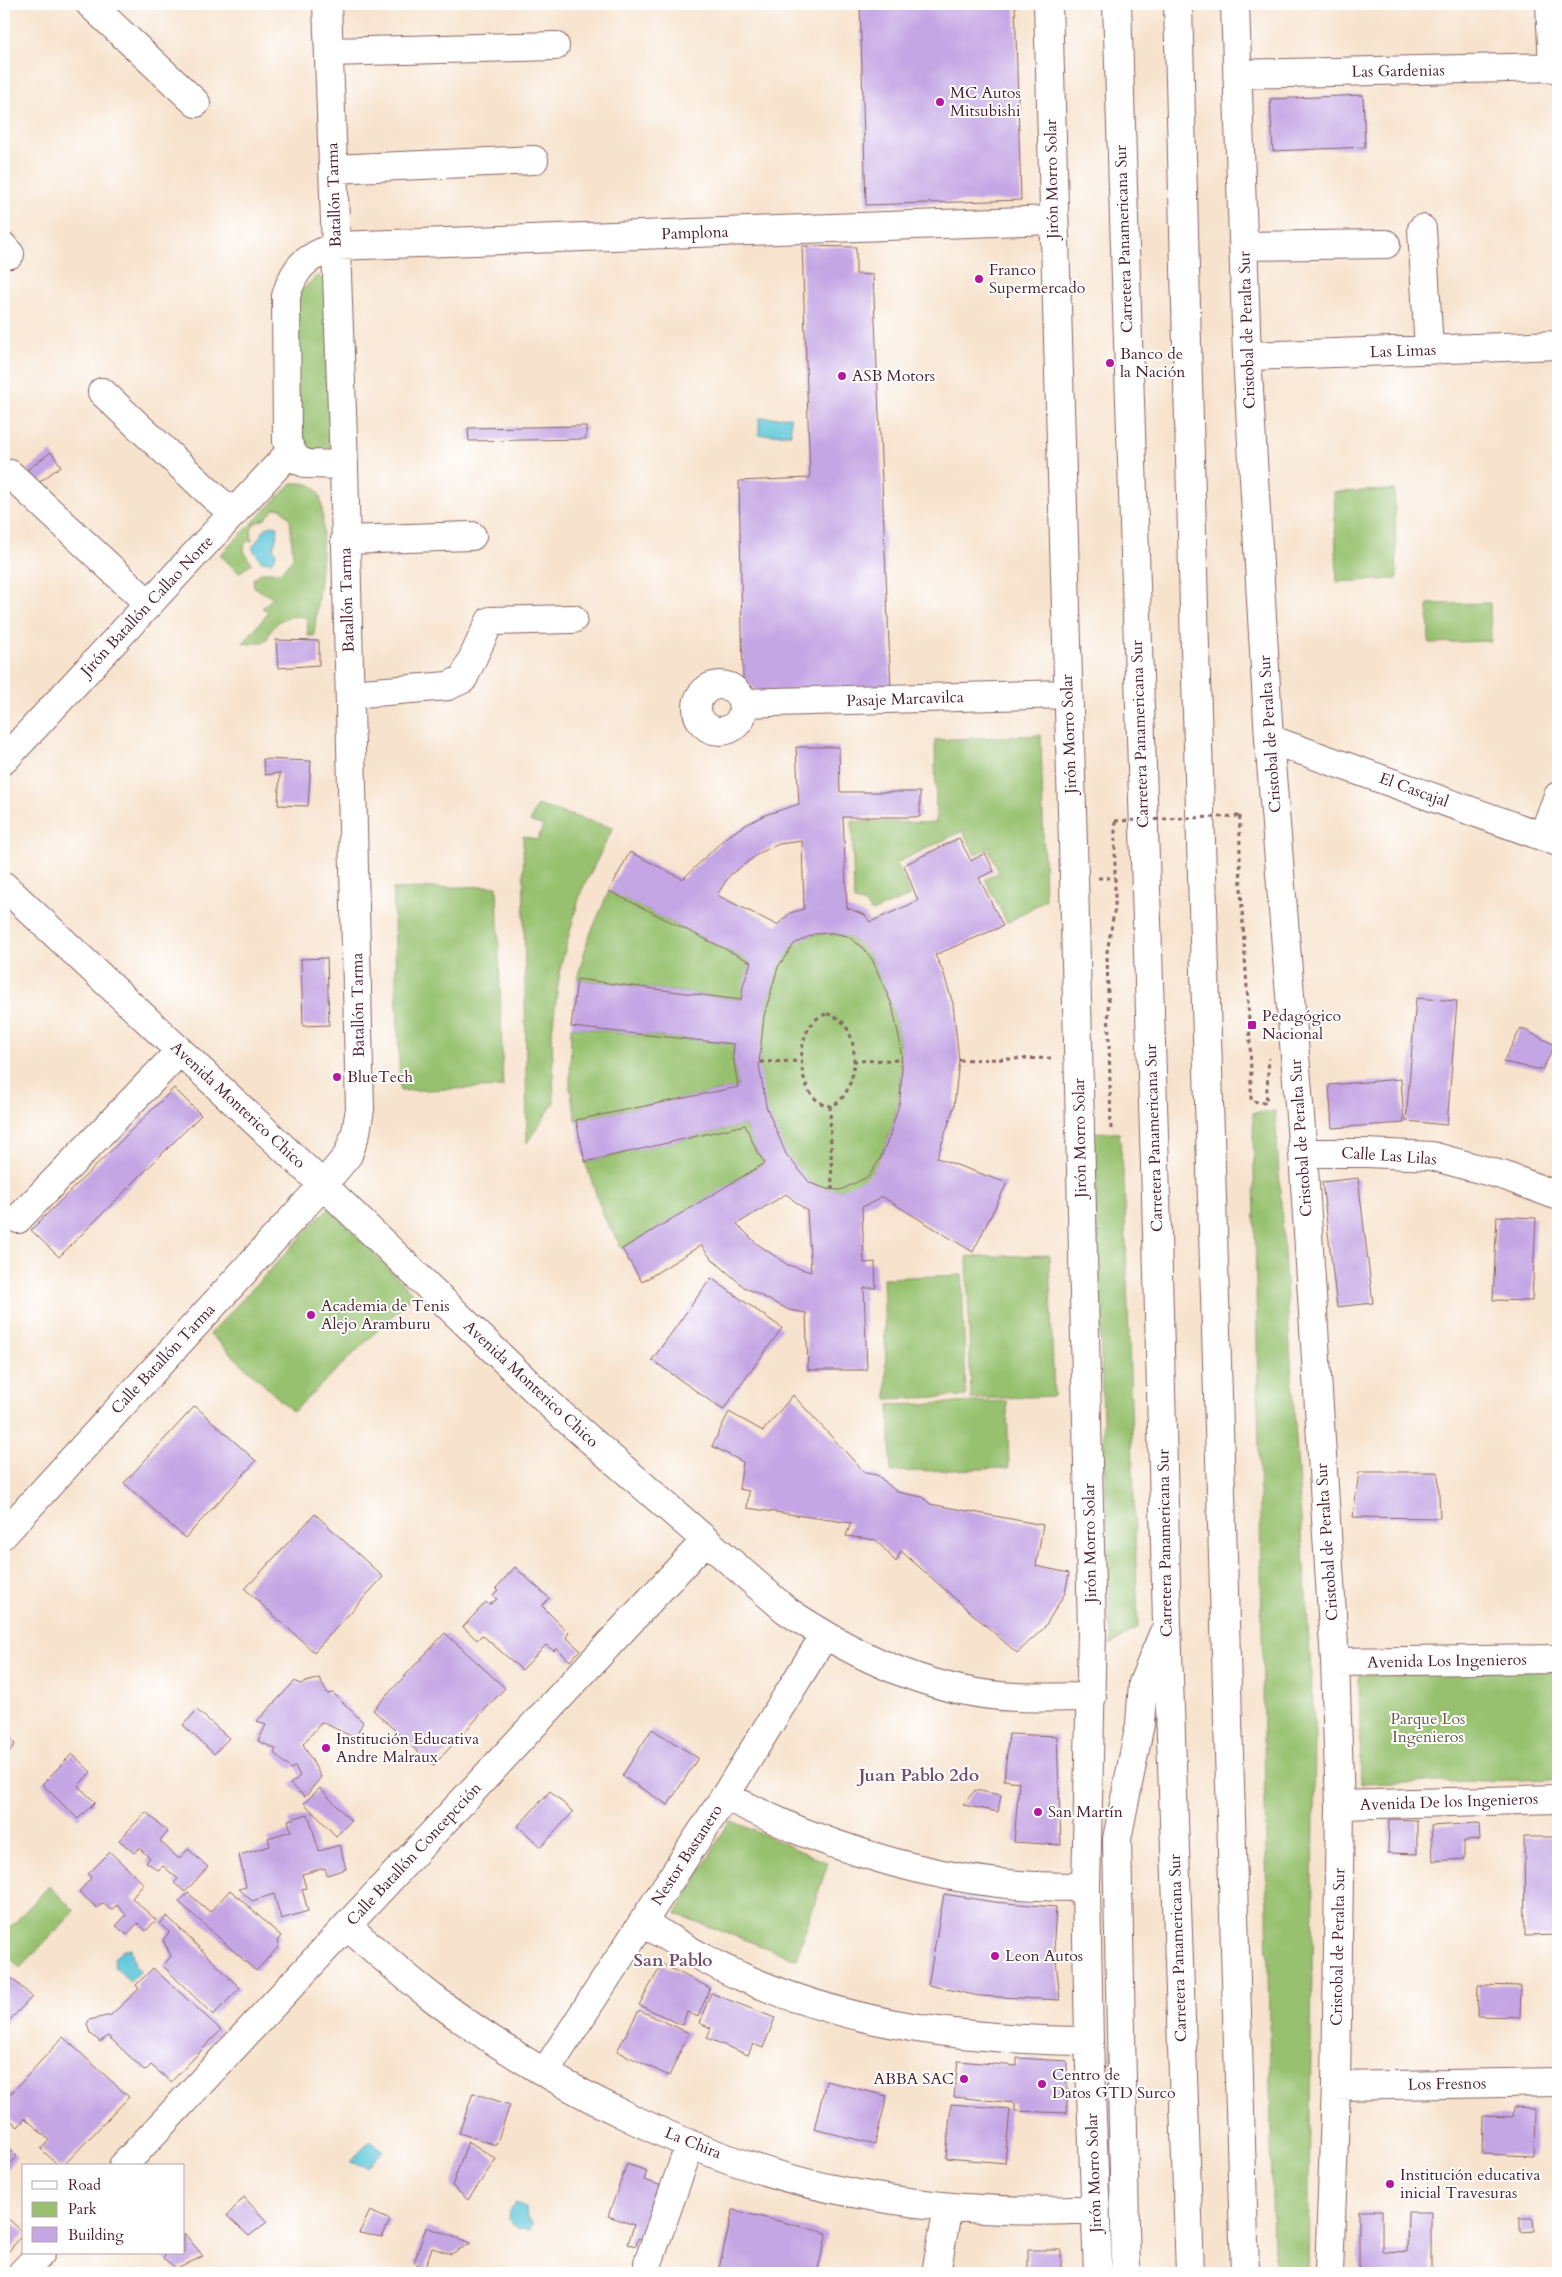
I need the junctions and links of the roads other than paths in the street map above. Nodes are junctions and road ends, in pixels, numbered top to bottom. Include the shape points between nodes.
1 (90, 4) edge
2 (327, 4) edge
3 (1048, 4) edge
4 (1116, 4) edge
5 (1178, 4) edge
6 (1236, 4) edge
7 (1550, 4) edge
8 (555, 46) dead end
9 (328, 52) junction
10 (1556, 68) edge
11 (1237, 74) junction
12 (196, 103) dead end
13 (534, 160) dead end
14 (333, 169) junction
15 (1053, 220) junction
16 (1422, 229) dead end
17 (1386, 244) dead end
18 (336, 246) junction
19 (1243, 246) junction
20 (1558, 345) edge
21 (1429, 350) junction
22 (1247, 356) junction
23 (102, 392) dead end
24 (291, 451) junction
25 (344, 465) junction
26 (10, 474) dead end
27 (234, 513) junction
28 (472, 536) dead end
29 (345, 540) junction
30 (149, 604) junction
31 (572, 619) dead end
32 (350, 694) junction
33 (1067, 694) junction
34 (742, 703) junction
35 (1269, 739) junction
36 (4, 760) edge
37 (1558, 796) edge
38 (1551, 839) edge
39 (4, 886) edge
40 (180, 1051) junction
41 (1303, 1153) junction
42 (323, 1186) junction
43 (1558, 1196) edge
44 (18, 1218) dead end
45 (4, 1534) edge
46 (704, 1541) junction
47 (1167, 1623) junction
48 (824, 1636) junction
49 (1558, 1659) edge
50 (1335, 1662) junction
51 (1092, 1697) junction
52 (725, 1796) junction
53 (1558, 1799) edge
54 (1340, 1805) junction
55 (1086, 1886) junction
56 (643, 1923) junction
57 (347, 1926) junction
58 (1089, 2041) junction
59 (545, 2072) junction
60 (1558, 2082) edge
61 (1336, 2086) junction
62 (690, 2144) junction
63 (125, 2164) edge
64 (948, 2207) junction
65 (1095, 2209) junction
66 (1244, 2245) junction
67 (40, 2254) edge
68 (648, 2263) dead end
69 (1189, 2271) edge
70 (22, 2273) edge
71 (936, 2273) edge
72 (1098, 2273) edge
73 (1126, 2273) edge
74 (1245, 2273) edge
75 (1254, 2273) edge
76 (1329, 2273) edge

1 - 12 main road
2 - 9 main road, Batallón Tarma
3 - 15 main road, Jirón Morro Solar
4 - 47 main road, Carretera Panamericana Sur
5 - 66 main road
6 - 11 main road, Cristobal de Peralta Sur
7 - 10 main road
8 - 9 main road
9 - 14 main road, Batallón Tarma
10 - 11 main road, Las Gardenias
11 - 19 main road, Cristobal de Peralta Sur
13 - 14 main road
14 - 18 main road, Batallón Tarma
15 - 18 main road, Pamplona
15 - 33 main road, Jirón Morro Solar
16 - 21 main road
17 - 19 main road
18 - 24 main road via 303,263 292,278 286,296 287,442
18 - 25 main road, Batallón Tarma
19 - 22 main road, Cristobal de Peralta Sur
20 - 21 main road, Las Limas
21 - 22 main road, Las Limas
22 - 35 main road, Cristobal de Peralta Sur
23 - 27 main road
24 - 25 main road via 296,459 307,464
24 - 27 main road, Jirón Batallón Callao Norte
25 - 29 main road, Batallón Tarma
26 - 30 main road
27 - 30 main road, Jirón Batallón Callao Norte
28 - 29 main road
29 - 32 main road, Batallón Tarma
30 - 36 main road, Jirón Batallón Callao Norte
31 - 32 main road via 490,621 463,679 448,686
32 - 42 main road, Batallón Tarma via 360,1109 348,1155
33 - 34 main road, Pasaje Marcavilca
33 - 51 main road, Jirón Morro Solar
34 - 34 main road via 734,690 717,676 697,703 699,718 719,731 735,725 740,719
35 - 38 main road, El Cascajal
35 - 41 main road, Cristobal de Peralta Sur
37 - 38 main road
39 - 40 main road, Avenida Monterico Chico
40 - 42 main road, Avenida Monterico Chico
40 - 44 main road
41 - 43 main road, Calle Las Lilas via 1432,1156 1505,1176
41 - 50 main road, Cristobal de Peralta Sur
42 - 45 main road, Calle Batallón Tarma
42 - 46 main road, Avenida Monterico Chico via 556,1410
46 - 48 main road, Avenida Monterico Chico via 786,1610
46 - 57 main road, Calle Batallón Concepcción
47 - 69 main road, Carretera Panamericana Sur
47 - 73 main road via 1143,1683 1140,1724 1118,1839
48 - 51 main road, Avenida Monterico Chico via 875,1662 964,1690 1014,1697
48 - 52 main road, Nestor Bastanero
49 - 50 main road, Avenida Los Ingenieros
50 - 54 main road, Cristobal de Peralta Sur
51 - 55 main road, Jirón Morro Solar
52 - 55 main road via 804,1833 893,1863 1000,1883 1047,1888
52 - 56 main road, Nestor Bastanero
53 - 54 main road, Avenida De los Ingenieros
54 - 61 main road, Cristobal de Peralta Sur
55 - 58 main road, Jirón Morro Solar
56 - 58 main road via 738,1976 802,2001 907,2028 979,2038
56 - 59 main road, Nestor Bastanero
57 - 59 main road, La Chira via 432,1997
57 - 63 main road, Calle Batallón Concepcción
58 - 65 main road, Jirón Morro Solar
59 - 62 main road, La Chira via 613,2109
60 - 61 main road, Los Fresnos
61 - 76 main road, Cristobal de Peralta Sur
62 - 64 main road, La Chira via 760,2169 851,2193
62 - 68 main road
64 - 65 main road, La Chira
64 - 71 main road
65 - 72 main road, Jirón Morro Solar
66 - 74 main road
66 - 75 main road
67 - 70 main road

